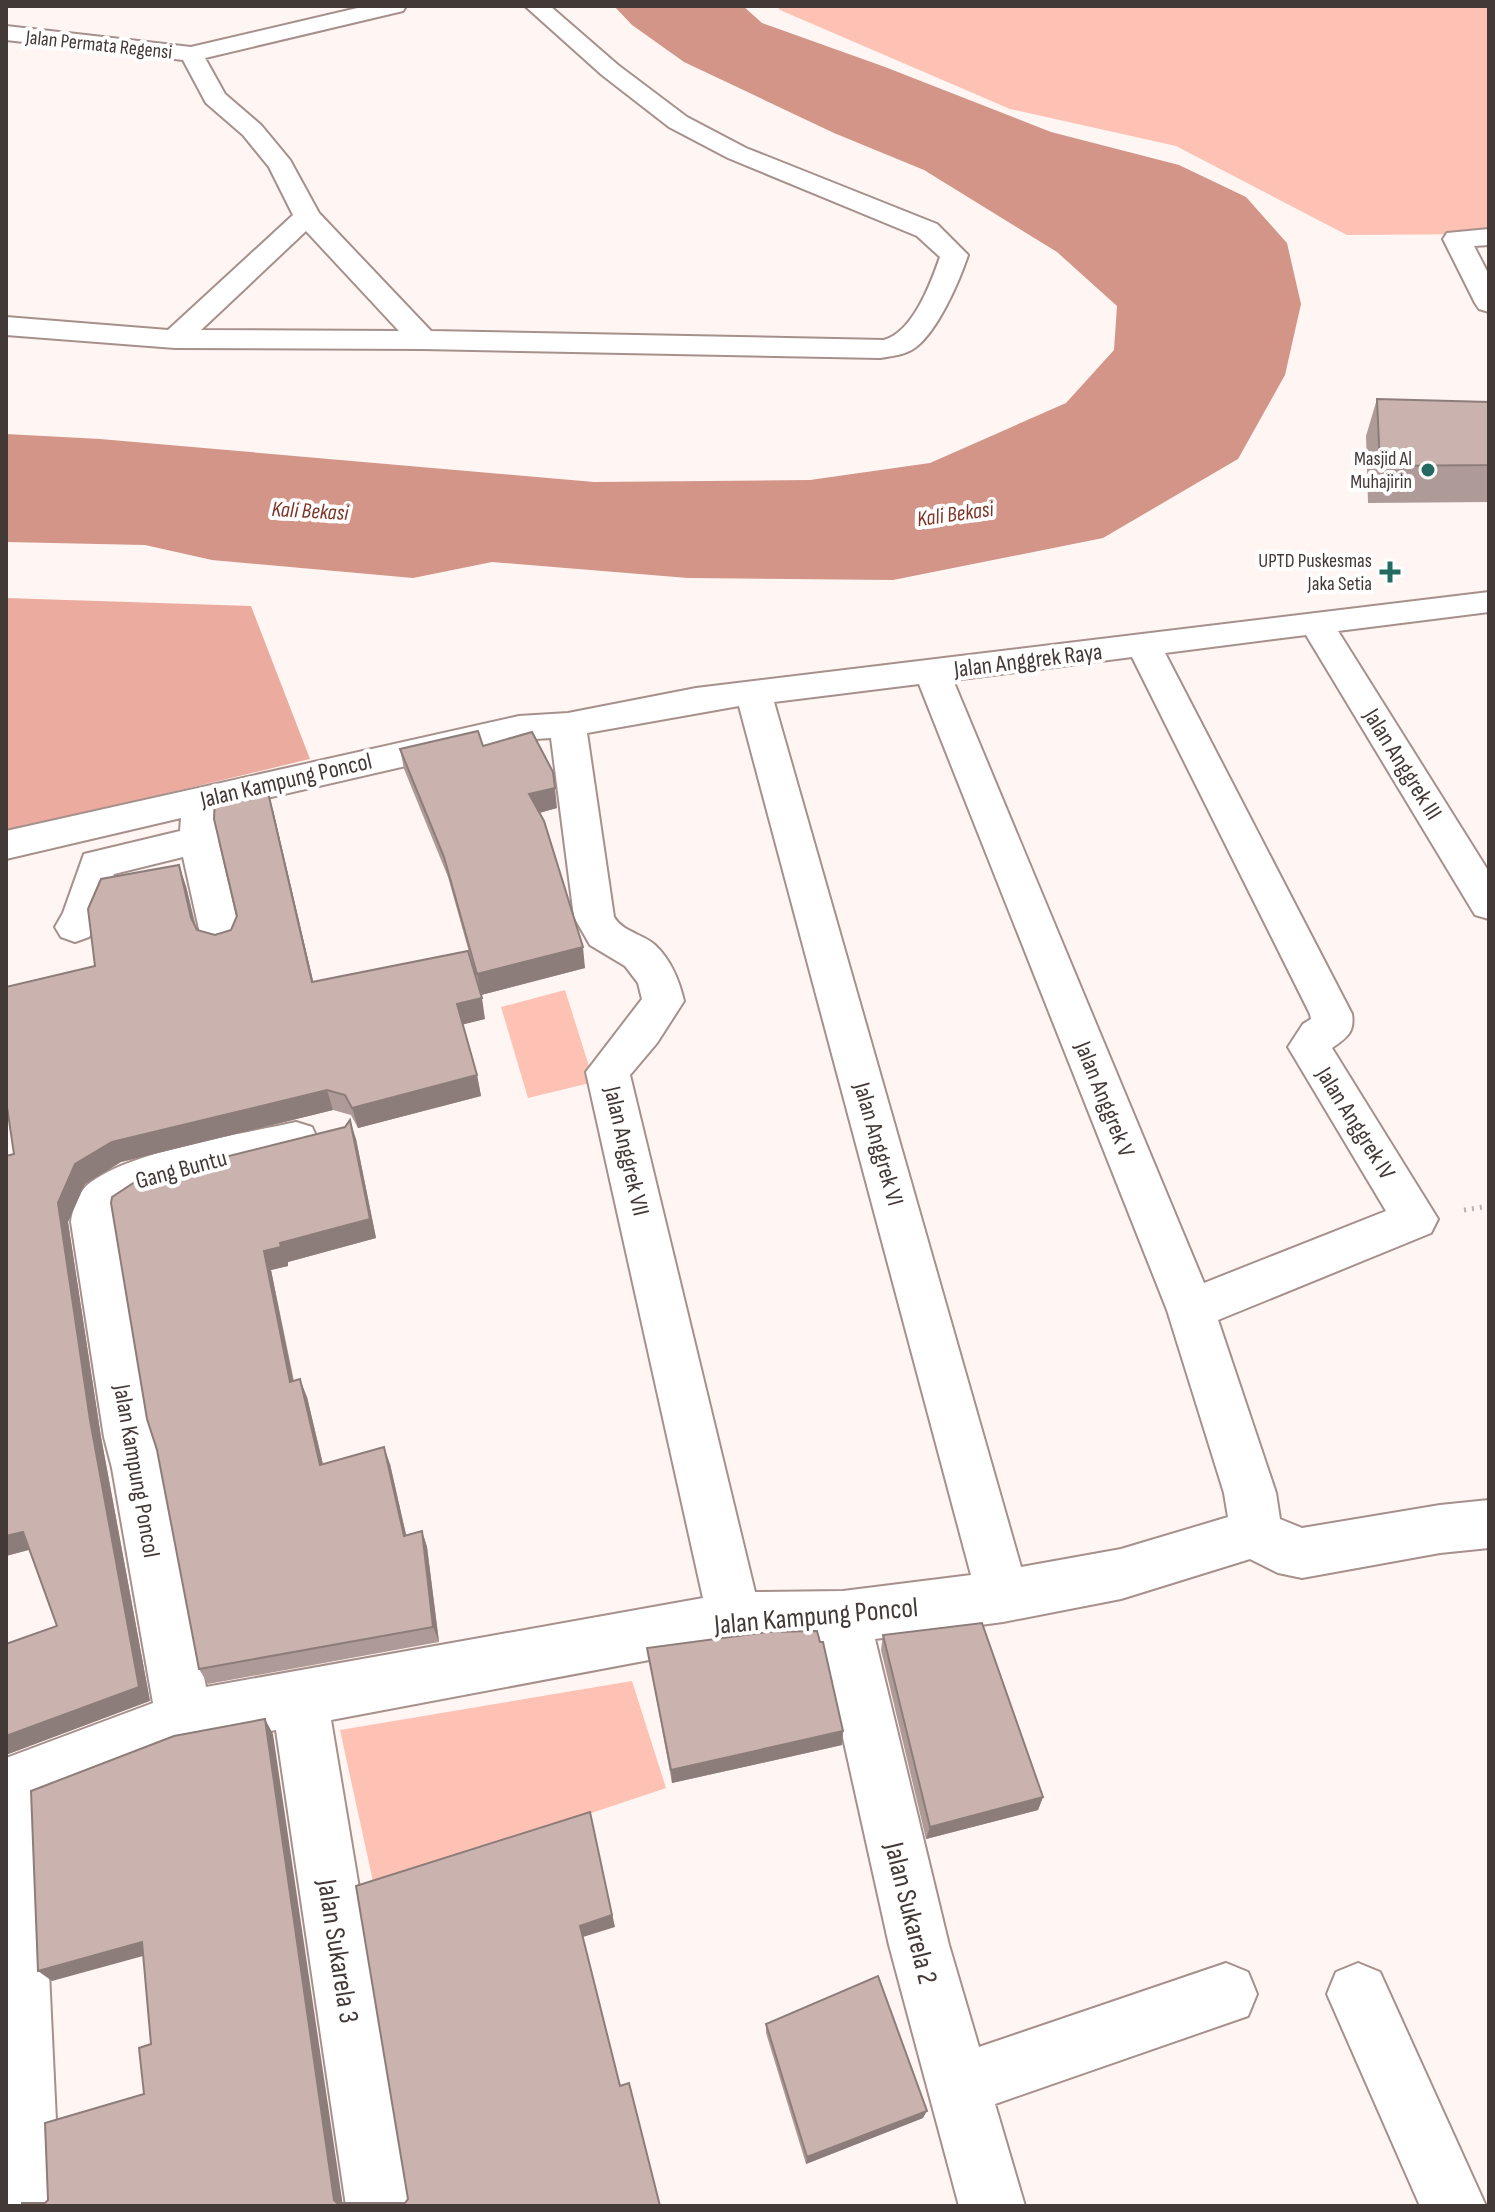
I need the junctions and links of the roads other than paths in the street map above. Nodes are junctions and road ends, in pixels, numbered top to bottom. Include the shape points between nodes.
1 (395, 6) edge
2 (536, 6) edge
3 (6, 33) edge
4 (191, 54) junction
5 (307, 216) junction
6 (1489, 237) edge
7 (1489, 303) edge
8 (6, 326) edge
9 (175, 339) junction
10 (423, 340) junction
11 (1482, 613) edge
12 (1316, 623) junction
13 (1143, 645) junction
14 (932, 672) junction
15 (754, 694) junction
16 (568, 725) junction
17 (200, 800) junction
18 (81, 828) junction
19 (199, 840) junction
20 (6, 845) edge
21 (98, 864) junction
22 (1489, 905) edge
23 (75, 927) dead end
24 (221, 938) edge
25 (334, 1131) edge
26 (94, 1222) joint
27 (1191, 1310) junction
28 (1489, 1524) edge
29 (1256, 1533) junction
30 (1003, 1596) junction
31 (843, 1617) junction
32 (734, 1618) junction
33 (299, 1697) junction
34 (184, 1719) junction
35 (9, 1786) edge
36 (1226, 1994) dead end
37 (1358, 1994) dead end
38 (958, 2085) junction
39 (27, 2206) edge
40 (379, 2206) edge
41 (992, 2206) edge
42 (1453, 2206) edge

1 - 4 street, Jalan Permata Regensi
2 - 10 street via 678,122 737,153 927,230 954,255 951,269 910,337 891,348
3 - 4 street, Jalan Permata Regensi
4 - 5 street via 215,98 281,165
5 - 9 street
5 - 10 street
6 - 7 street via 1457,239
8 - 9 street
9 - 10 street
11 - 12 street, Jalan Anggrek Raya
12 - 13 street, Jalan Anggrek Raya
12 - 22 street, Jalan Anggrek III
13 - 14 street, Jalan Anggrek Raya
13 - 27 street, Jalan Anggrek IV via 1331,1014 1333,1026 1309,1047 1415,1219
14 - 15 street, Jalan Anggrek Raya
14 - 27 street, Jalan Anggrek V
15 - 16 street, Jalan Anggrek Raya
15 - 30 street, Jalan Anggrek VI
16 - 17 street, Jalan Kampung Poncol via 519,728 440,744
16 - 32 street, Jalan Anggrek VII via 594,917 604,935 640,955 658,979 663,1001 608,1072
17 - 18 street, Jalan Kampung Poncol
17 - 19 street
18 - 20 street, Jalan Kampung Poncol
18 - 21 street via 86,855
19 - 21 street
19 - 24 street
21 - 23 street via 84,916
25 - 26 street, Gang Buntu via 138,1178 98,1204
26 - 34 street, Jalan Kampung Poncol
27 - 29 street, Jalan Anggrek V via 1250,1493
28 - 29 street via 1302,1553 1278,1548
29 - 30 street, Jalan Kampung Poncol via 1121,1574
30 - 31 street, Jalan Kampung Poncol
31 - 32 street, Jalan Kampung Poncol
31 - 38 street, Jalan Sukarela 2 via 919,1945
32 - 33 street, Jalan Kampung Poncol
33 - 34 street, Jalan Kampung Poncol
33 - 40 street, Jalan Sukarela 3
34 - 35 street, Jalan Kampung Poncol
35 - 39 street
36 - 38 street
37 - 42 street
38 - 41 street, Jalan Sukarela 2

